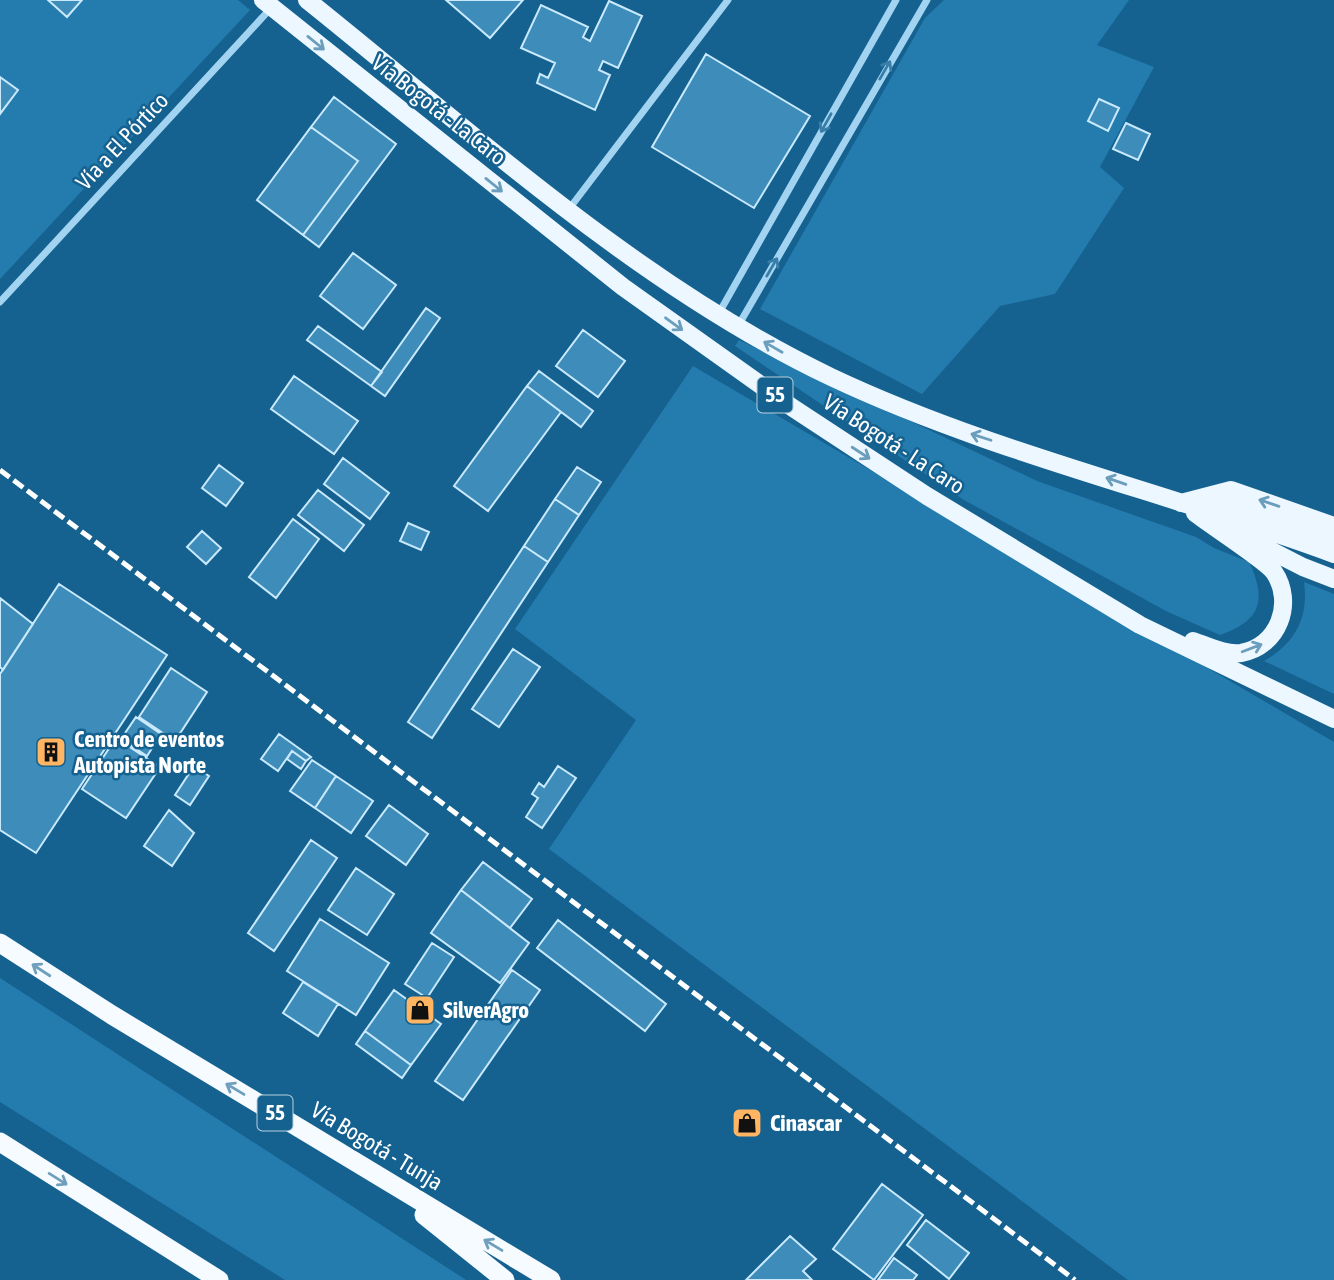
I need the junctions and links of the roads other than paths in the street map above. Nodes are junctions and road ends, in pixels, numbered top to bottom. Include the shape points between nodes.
1 (307, 0) edge
2 (728, 0) edge
3 (896, 0) edge
4 (927, 0) edge
5 (268, 4) edge
6 (569, 209) junction
7 (0, 302) edge
8 (718, 314) junction
9 (738, 326) junction
10 (1181, 503) junction
11 (1334, 526) edge
12 (1334, 540) edge
13 (1334, 554) edge
14 (1334, 567) edge
15 (1334, 579) edge
16 (1140, 625) junction
17 (1334, 719) edge
18 (0, 943) edge
19 (0, 1142) edge
20 (364, 1167) junction
21 (219, 1280) edge
22 (505, 1280) edge
23 (551, 1280) edge

1 - 6 main road, Vía Bogotá - La Caro / 55
2 - 6 street
3 -> 8 street
9 -> 4 street
5 - 7 street, Vía a El Pórtico
5 -> 16 main road, Vía Bogotá - La Caro / 55 via 432,138 686,333 927,496
6 - 8 main road, Vía Bogotá - La Caro / 55
8 - 9 main road, Vía Bogotá - La Caro / 55
10 -> 9 main road, Vía Bogotá - La Caro / 55 via 939,424 831,377
11 -> 10 main road via 1231,491
10 - 12 main road, Vía Bogotá - La Caro / 55 via 1225,505
10 - 13 main road, Vía Bogotá - La Caro / 55
10 - 14 main road, Vía Bogotá - La Caro / 55
10 - 15 main road, Vía Bogotá - La Caro / 55
16 -> 10 main road via 1242,653 1264,644 1281,621 1282,593 1273,571
16 - 17 main road, Vía Bogotá - La Caro / 55
20 -> 18 highway, Vía Bogotá - Tunja / 55
19 -> 21 highway
20 - 22 highway
23 -> 20 highway, Vía Bogotá - Tunja / 55

